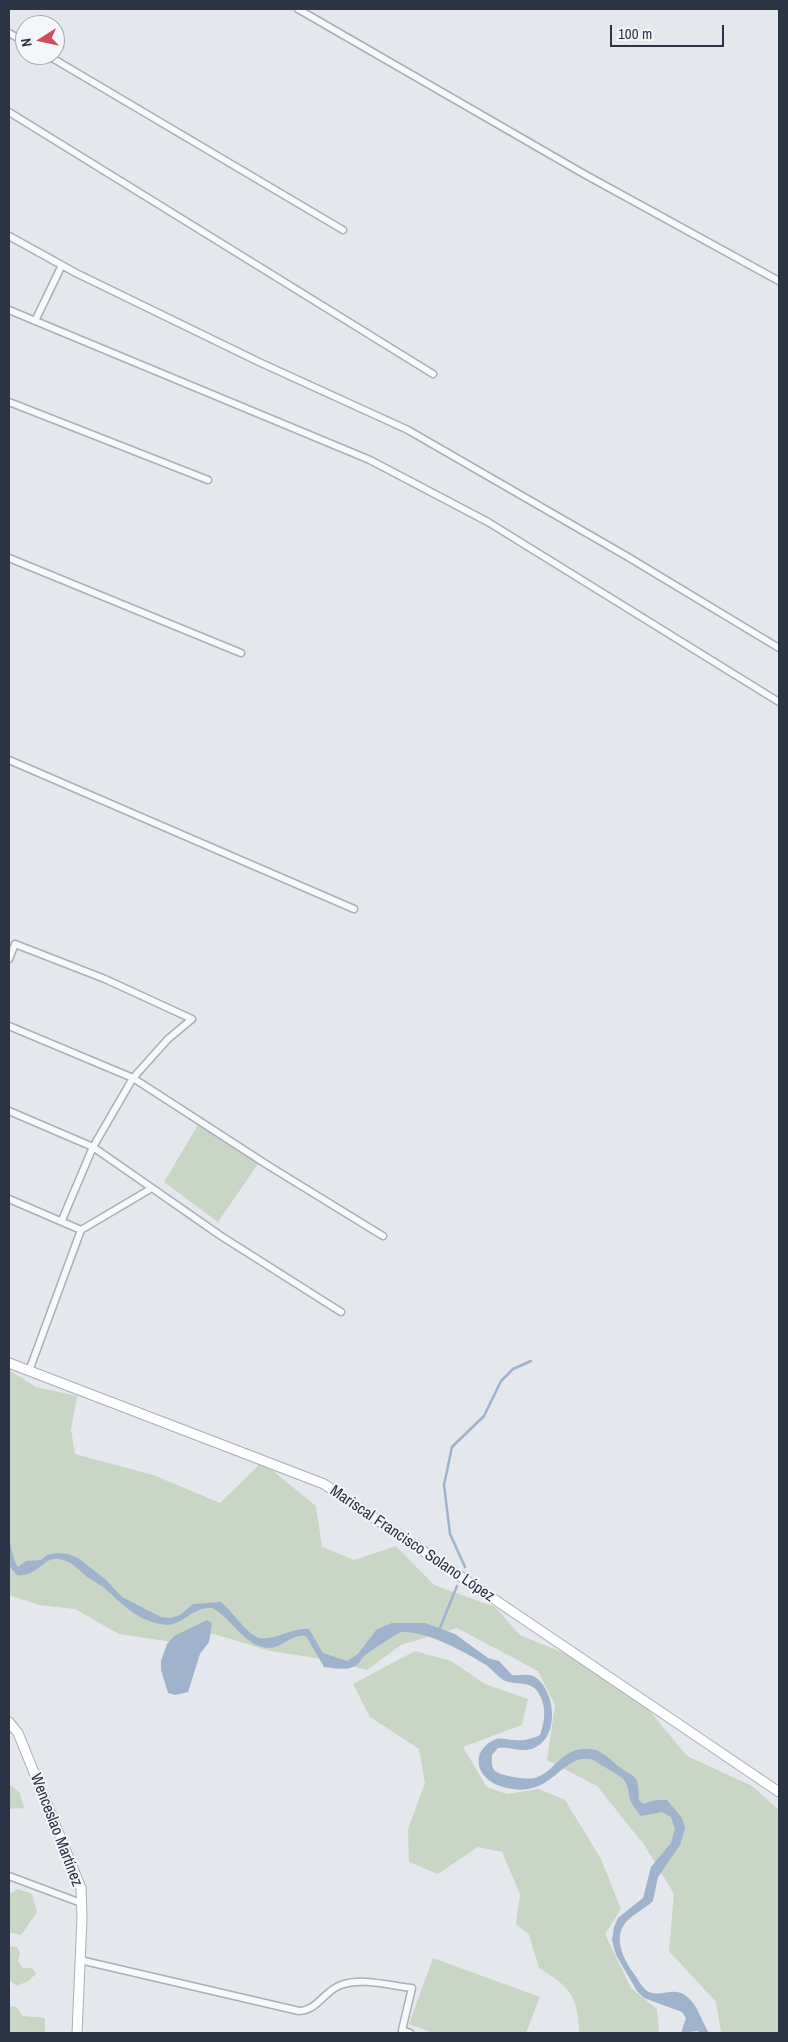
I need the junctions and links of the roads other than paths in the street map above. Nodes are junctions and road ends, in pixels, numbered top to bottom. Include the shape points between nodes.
1 (298, 9) edge
2 (63, 65) edge
3 (9, 112) edge
4 (342, 230) dead end
5 (9, 236) edge
6 (62, 266) junction
7 (779, 281) edge
8 (9, 310) edge
9 (35, 321) junction
10 (433, 374) dead end
11 (9, 402) edge
12 (208, 480) dead end
13 (9, 558) edge
14 (779, 648) edge
15 (241, 654) dead end
16 (779, 702) edge
17 (9, 760) edge
18 (354, 909) dead end
19 (9, 960) edge
20 (9, 1026) edge
21 (133, 1078) junction
22 (9, 1111) edge
23 (93, 1147) junction
24 (152, 1188) junction
25 (9, 1199) edge
26 (62, 1220) junction
27 (81, 1230) junction
28 (383, 1236) dead end
29 (341, 1312) dead end
30 (9, 1363) edge
31 (29, 1371) junction
32 (9, 1722) edge
33 (779, 1792) edge
34 (9, 1876) edge
35 (82, 1903) junction
36 (80, 1960) junction
37 (77, 2033) edge
38 (410, 2033) edge

1 - 7 street via 584,174
2 - 4 street
3 - 10 street
5 - 6 street
6 - 9 street
6 - 14 street via 408,430
8 - 9 street
9 - 16 street via 370,460 488,522
11 - 12 street
13 - 15 street
17 - 18 street
19 - 21 street via 14,944 105,979 192,1019 168,1039
20 - 21 street
21 - 23 street
21 - 28 street
22 - 23 street
23 - 24 street
23 - 26 street
24 - 27 street
24 - 29 street
25 - 26 street
26 - 27 street
27 - 31 street
30 - 31 main road, Mariscal Francisco Solano López
31 - 33 main road, Mariscal Francisco Solano López via 324,1484
32 - 35 main road, Wenceslao Martínez via 18,1733 70,1859 81,1888
34 - 35 street
35 - 36 main road, Wenceslao Martínez
36 - 37 main road, Wenceslao Martínez
36 - 38 street via 299,2011 309,2010 332,1990 349,1982 412,1988 402,2030

